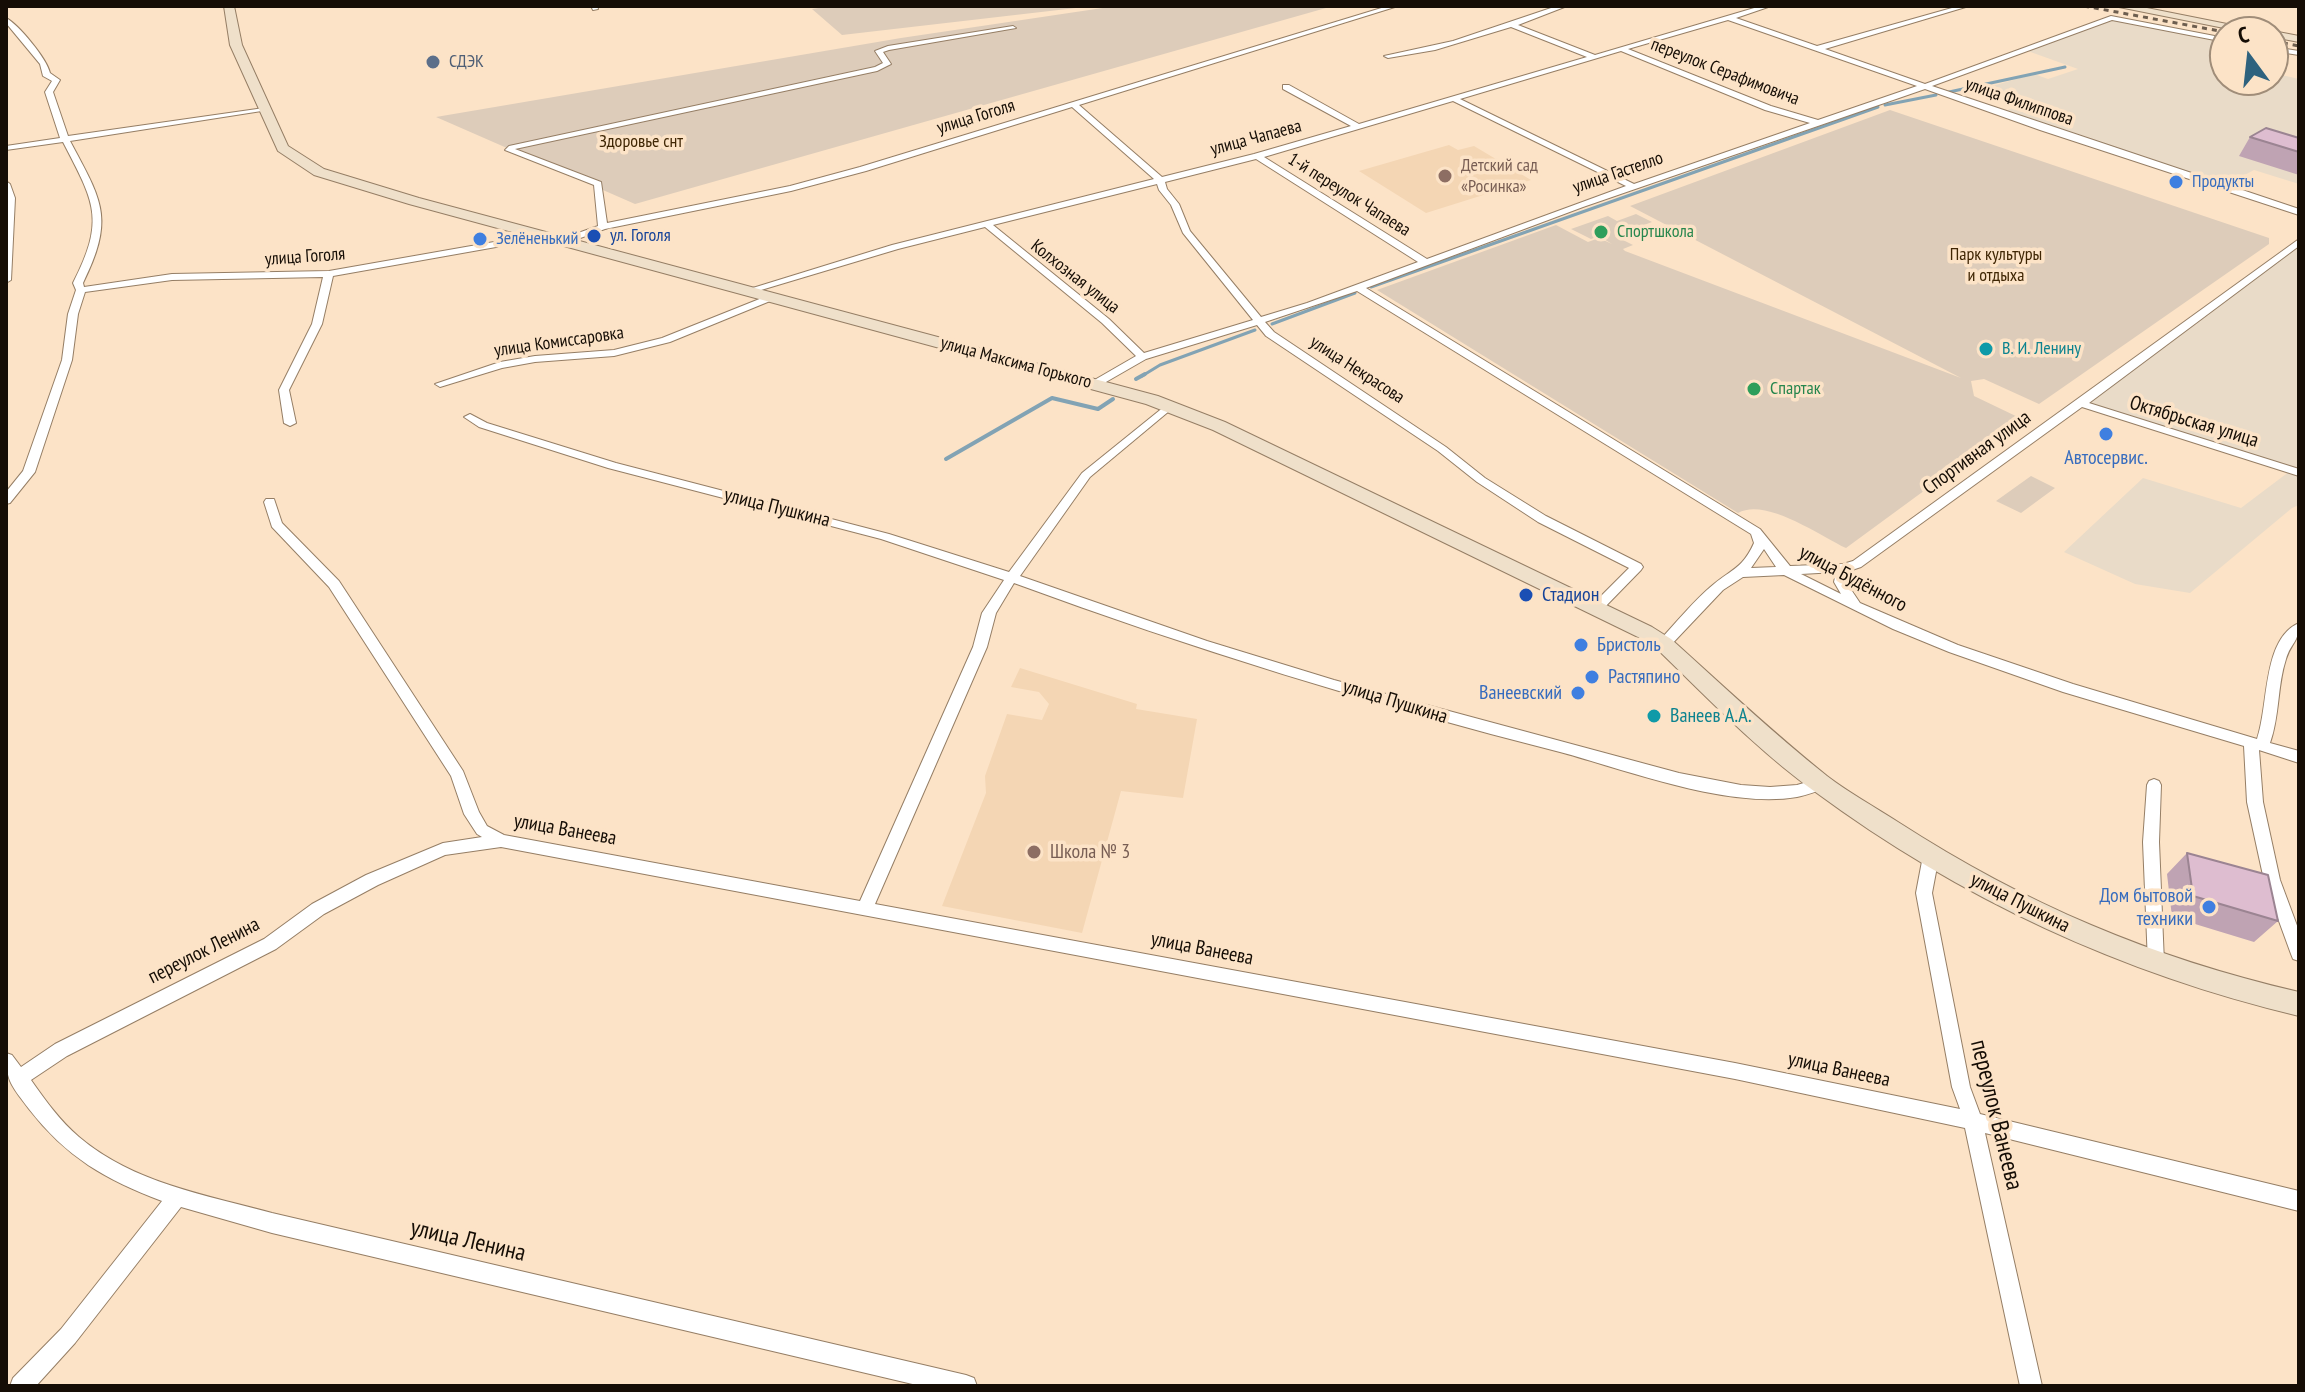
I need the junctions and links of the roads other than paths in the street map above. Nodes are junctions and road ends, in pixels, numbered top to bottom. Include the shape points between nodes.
1 (229, 6) edge
2 (1395, 6) edge
3 (1564, 6) edge
4 (1768, 6) edge
5 (1966, 6) edge
6 (2119, 6) edge
7 (2153, 9) edge
8 (1730, 18) junction
9 (6, 20) edge
10 (2209, 21) edge
11 (1513, 25) junction
12 (1013, 28) dead end
13 (2209, 37) edge
14 (1816, 49) junction
15 (1624, 50) junction
16 (1388, 56) dead end
17 (1597, 58) junction
18 (1286, 87) dead end
19 (1923, 87) junction
20 (1455, 99) junction
21 (1073, 104) junction
22 (264, 110) junction
23 (1815, 122) junction
24 (1359, 127) junction
25 (65, 139) junction
26 (6, 148) edge
27 (1257, 156) junction
28 (1160, 180) junction
29 (6, 184) edge
30 (1632, 186) junction
31 (2299, 212) edge
32 (987, 224) junction
33 (603, 227) junction
34 (528, 232) junction
35 (564, 241) junction
36 (2299, 242) edge
37 (1424, 261) junction
38 (329, 274) junction
39 (6, 280) edge
40 (1358, 287) junction
41 (81, 290) junction
42 (748, 291) junction
43 (772, 297) junction
44 (1258, 321) junction
45 (1142, 357) junction
46 (440, 384) dead end
47 (1095, 384) junction
48 (2079, 403) junction
49 (1170, 405) junction
50 (470, 417) dead end
51 (290, 423) dead end
52 (2299, 473) edge
53 (6, 500) edge
54 (270, 502) dead end
55 (1756, 532) junction
56 (1843, 568) junction
57 (1786, 570) junction
58 (1740, 573) junction
59 (1011, 576) junction
60 (1596, 608) junction
61 (1859, 608) junction
62 (2299, 628) edge
63 (1664, 644) junction
64 (2256, 744) junction
65 (2299, 757) edge
66 (1821, 784) junction
67 (2154, 785) dead end
68 (472, 814) junction
69 (501, 841) junction
70 (443, 849) junction
71 (1931, 856) junction
72 (866, 907) junction
73 (2299, 954) edge
74 (2156, 963) junction
75 (2299, 1004) edge
76 (10, 1067) edge
77 (1973, 1121) junction
78 (178, 1196) junction
79 (2299, 1201) edge
80 (21, 1386) edge
81 (966, 1386) edge
82 (2031, 1386) edge

1 - 22 street, улица Максима Горького via 236,45
2 - 21 street, улица Гоголя
3 - 11 street
4 - 8 street, улица Чапаева
5 - 14 street
6 - 7 street
7 - 10 street
8 - 14 street, улица Филиппова
8 - 15 street, улица Чапаева
9 - 25 street via 56,80 49,92
11 - 16 street
11 - 17 street
12 - 33 street via 888,48 879,51 887,64 877,69 509,148 598,184
13 - 19 street, улица Гастелло via 2111,18
14 - 19 street, улица Филиппова
15 - 17 street, улица Чапаева
15 - 23 street, переулок Серафимовича
17 - 20 street, улица Чапаева
18 - 24 street
19 - 23 street, улица Гастелло
19 - 31 street, улица Филиппова
20 - 24 street, улица Чапаева
20 - 30 street
21 - 28 street, улица Некрасова
21 - 33 street, улица Гоголя via 811,183
22 - 25 street
22 - 34 street, улица Максима Горького via 283,148 319,172
23 - 30 street, улица Гастелло
24 - 27 street, улица Чапаева
25 - 26 street
25 - 41 street via 94,194 98,217 92,255 78,283
27 - 28 street, улица Чапаева
27 - 37 street, 1-й переулок Чапаева
28 - 32 street, улица Чапаева
28 - 44 street, улица Некрасова via 1192,240
29 - 39 street via 11,198
30 - 37 street, улица Гастелло
32 - 42 street, улица Чапаева
32 - 45 street, Колхозная улица via 1110,324
33 - 35 street, улица Гоголя
34 - 35 street, улица Максима Горького
34 - 38 street, улица Гоголя via 496,244
35 - 42 street, улица Максима Горького
36 - 48 street, Спортивная улица
37 - 40 street, улица Гастелло
38 - 41 street, улица Гоголя via 172,277
38 - 51 street via 317,324 284,390
40 - 44 street, улица Гастелло
40 - 55 street, улица Будённого
41 - 53 street via 67,360 29,472
42 - 43 street, улица Максима Горького
43 - 46 street, улица Комиссаровка via 666,340 614,353 526,360
43 - 47 street, улица Максима Горького
44 - 45 street, улица Гастелло
44 - 60 street, улица Некрасова via 1481,480 1542,519 1637,567
45 - 47 street, улица Гастелло
47 - 49 street, улица Максима Горького
48 - 52 street, Октябрьская улица
48 - 56 street, Спортивная улица via 1865,559
49 - 59 street via 1086,475
49 - 60 street, улица Максима Горького
50 - 59 street, улица Пушкина via 627,471 816,517
54 - 68 street, улица Ванеева via 276,524 334,584 450,762
55 - 57 street, улица Будённого
55 - 58 street via 1760,543
56 - 57 street, Спортивная улица
56 - 61 street via 1840,582
57 - 58 street, Спортивная улица
57 - 61 street, улица Будённого
58 - 63 street via 1718,587
59 - 66 street, улица Пушкина via 1421,712 1758,793 1788,793
59 - 72 street via 989,613 980,647
60 - 63 street, улица Максима Горького
61 - 64 street, улица Будённого via 1979,657
62 - 64 street via 2285,646 2273,678 2271,715
63 - 66 street, улица Максима Горького
64 - 65 street, улица Будённого
64 - 73 street via 2255,802 2272,880
66 - 71 street, улица Пушкина
67 - 74 street
68 - 69 street, улица Ванеева via 482,830
68 - 70 street via 469,829
69 - 70 street, переулок Ленина
69 - 72 street, улица Ванеева
70 - 76 street, переулок Ленина via 318,909 270,944 61,1050
71 - 74 street, улица Пушкина via 2064,927
71 - 77 street, переулок Ванеева via 1924,893 1961,1087
72 - 77 street, улица Ванеева
74 - 75 street, улица Пушкина
76 - 78 street, улица Ленина via 75,1145 100,1163
77 - 79 street, улица Ванеева
77 - 82 street, переулок Ванеева
78 - 80 street via 68,1336
78 - 81 street, улица Ленина via 272,1223

